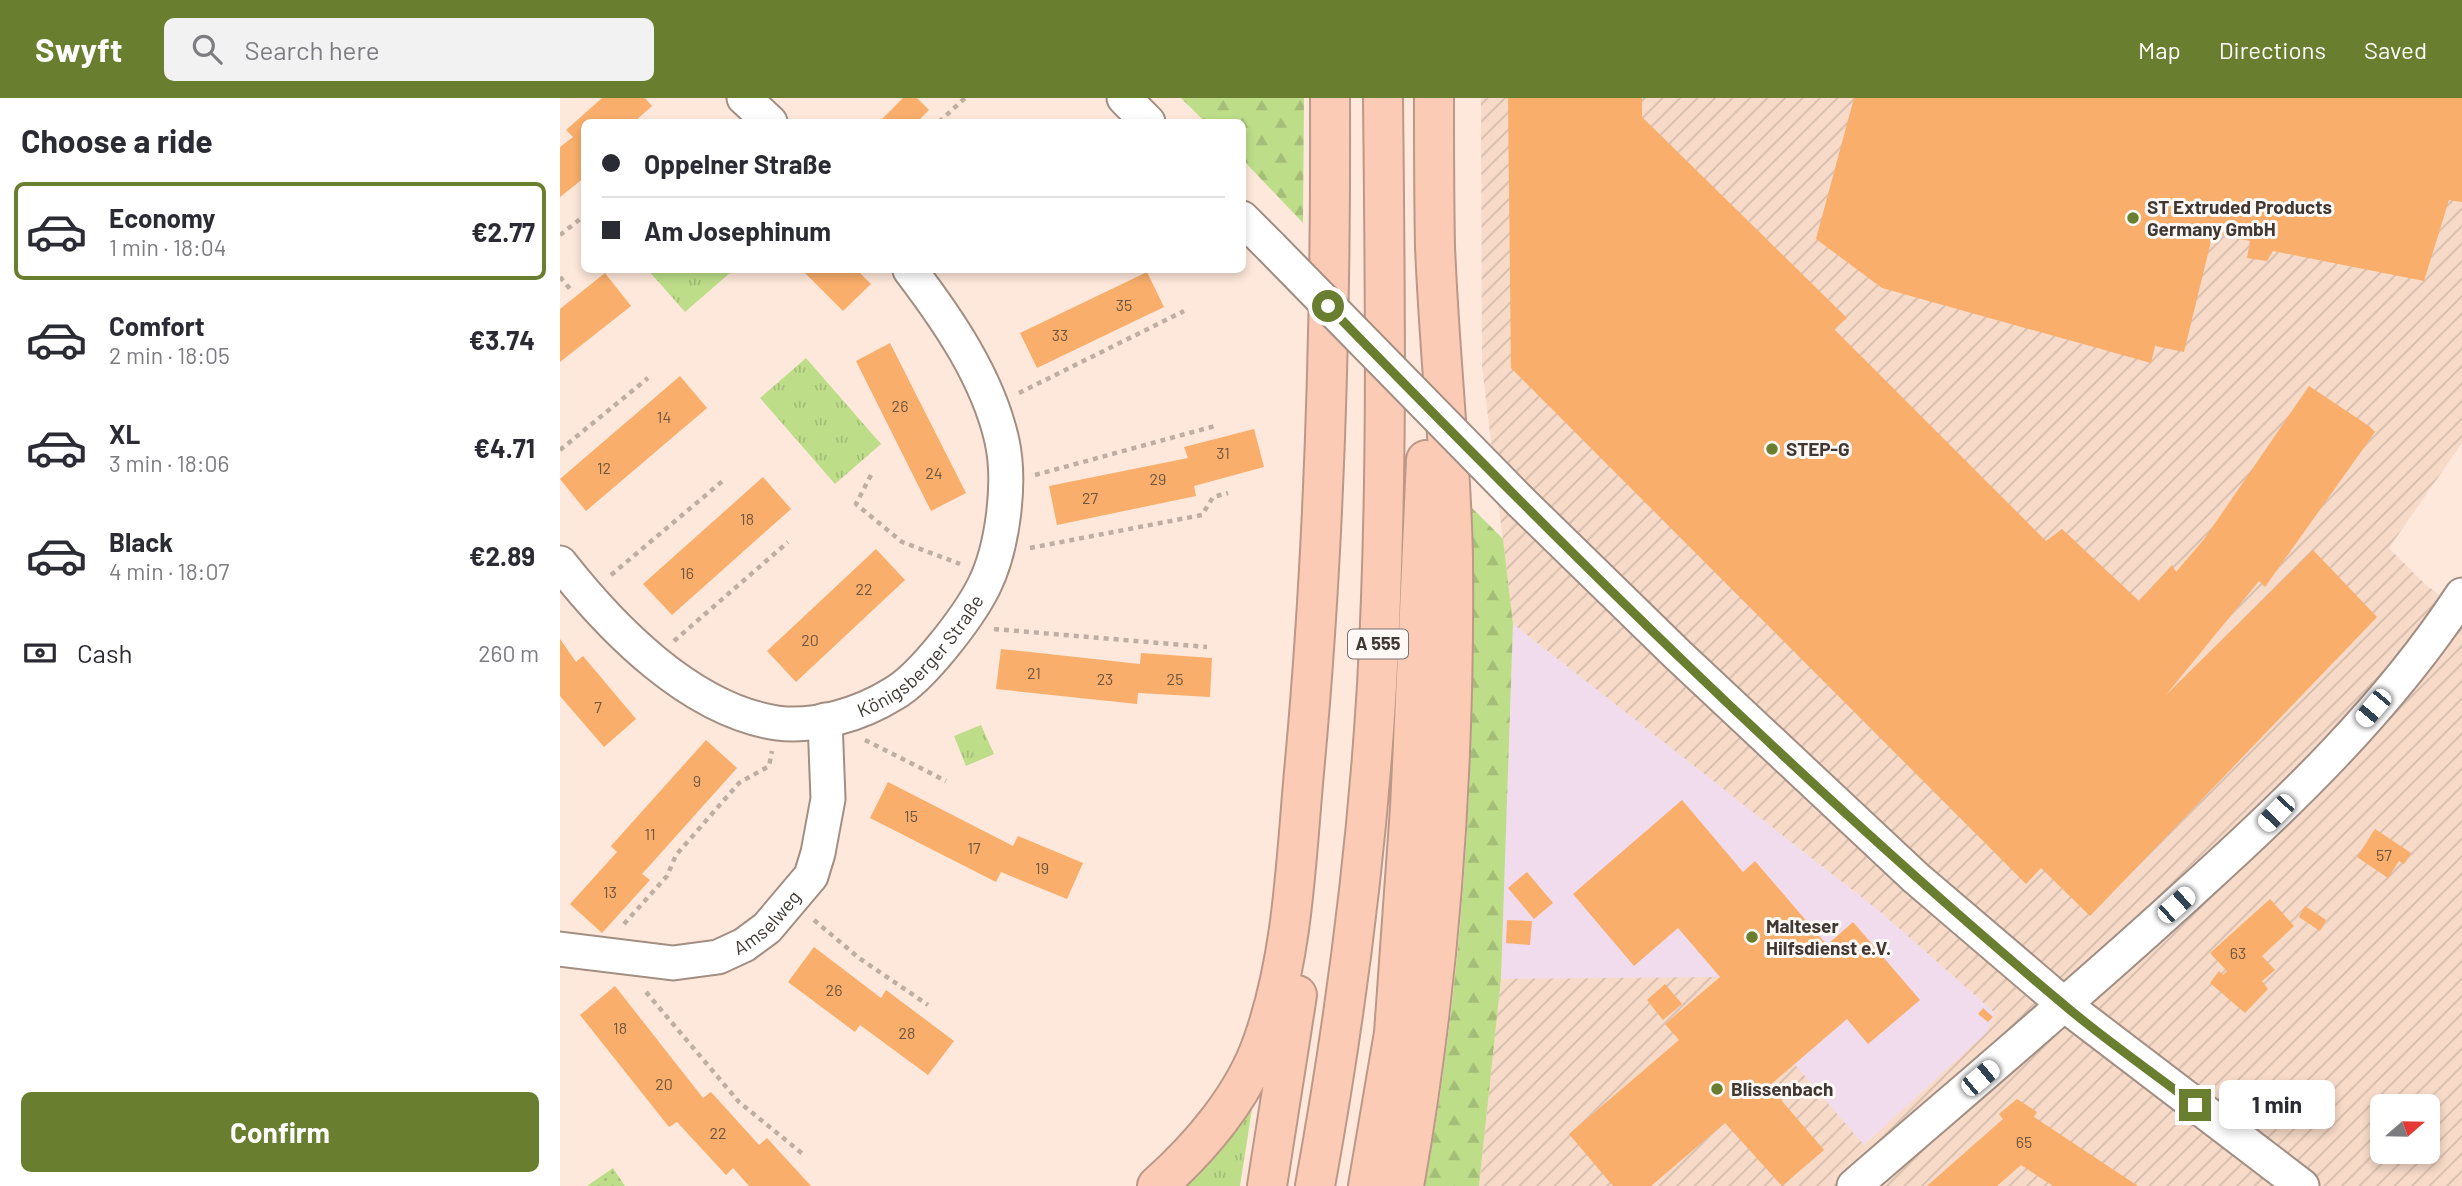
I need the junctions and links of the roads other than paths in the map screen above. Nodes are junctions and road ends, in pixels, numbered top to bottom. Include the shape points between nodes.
1 (744, 98) edge
2 (1124, 98) edge
3 (1330, 98) edge
4 (1350, 98) edge
5 (1383, 98) edge
6 (1434, 98) edge
7 (768, 119) edge
8 (1145, 119) edge
9 (1246, 222) edge
10 (1435, 245) junction
11 (912, 273) edge
12 (560, 563) edge
13 (2462, 595) edge
14 (834, 718) junction
15 (560, 949) edge
16 (2066, 1006) junction
17 (1157, 1186) edge
18 (1267, 1186) edge
19 (1315, 1186) edge
20 (1367, 1186) edge
21 (1404, 1186) edge
22 (1854, 1186) edge
23 (2302, 1186) edge

1 - 7 street
2 - 8 street
3 - 17 highway via 1331,288 1311,692 1289,925 1278,992 1263,1043 1243,1084 1205,1138
4 - 18 highway via 1345,360 1321,794 1295,1011
5 - 19 highway, A 555 via 1384,469 1377,684 1354,931
6 - 10 highway, A 555
9 - 16 street, bridge via 1678,655 1916,878
10 - 20 highway, A 555 via 1410,808 1396,1007
10 - 21 highway via 1452,556 1452,768 1440,926
11 - 14 street, Königsberger Straße via 952,329 992,406 1003,442 1007,482 990,569 962,624 895,694
12 - 14 street, Königsberger Straße via 586,596 652,660 712,699 778,723
13 - 16 street via 2438,631 2332,756 2259,830
14 - 15 street, Amselweg via 824,827 811,876 766,928 718,957 673,963
16 - 22 street
16 - 23 street

